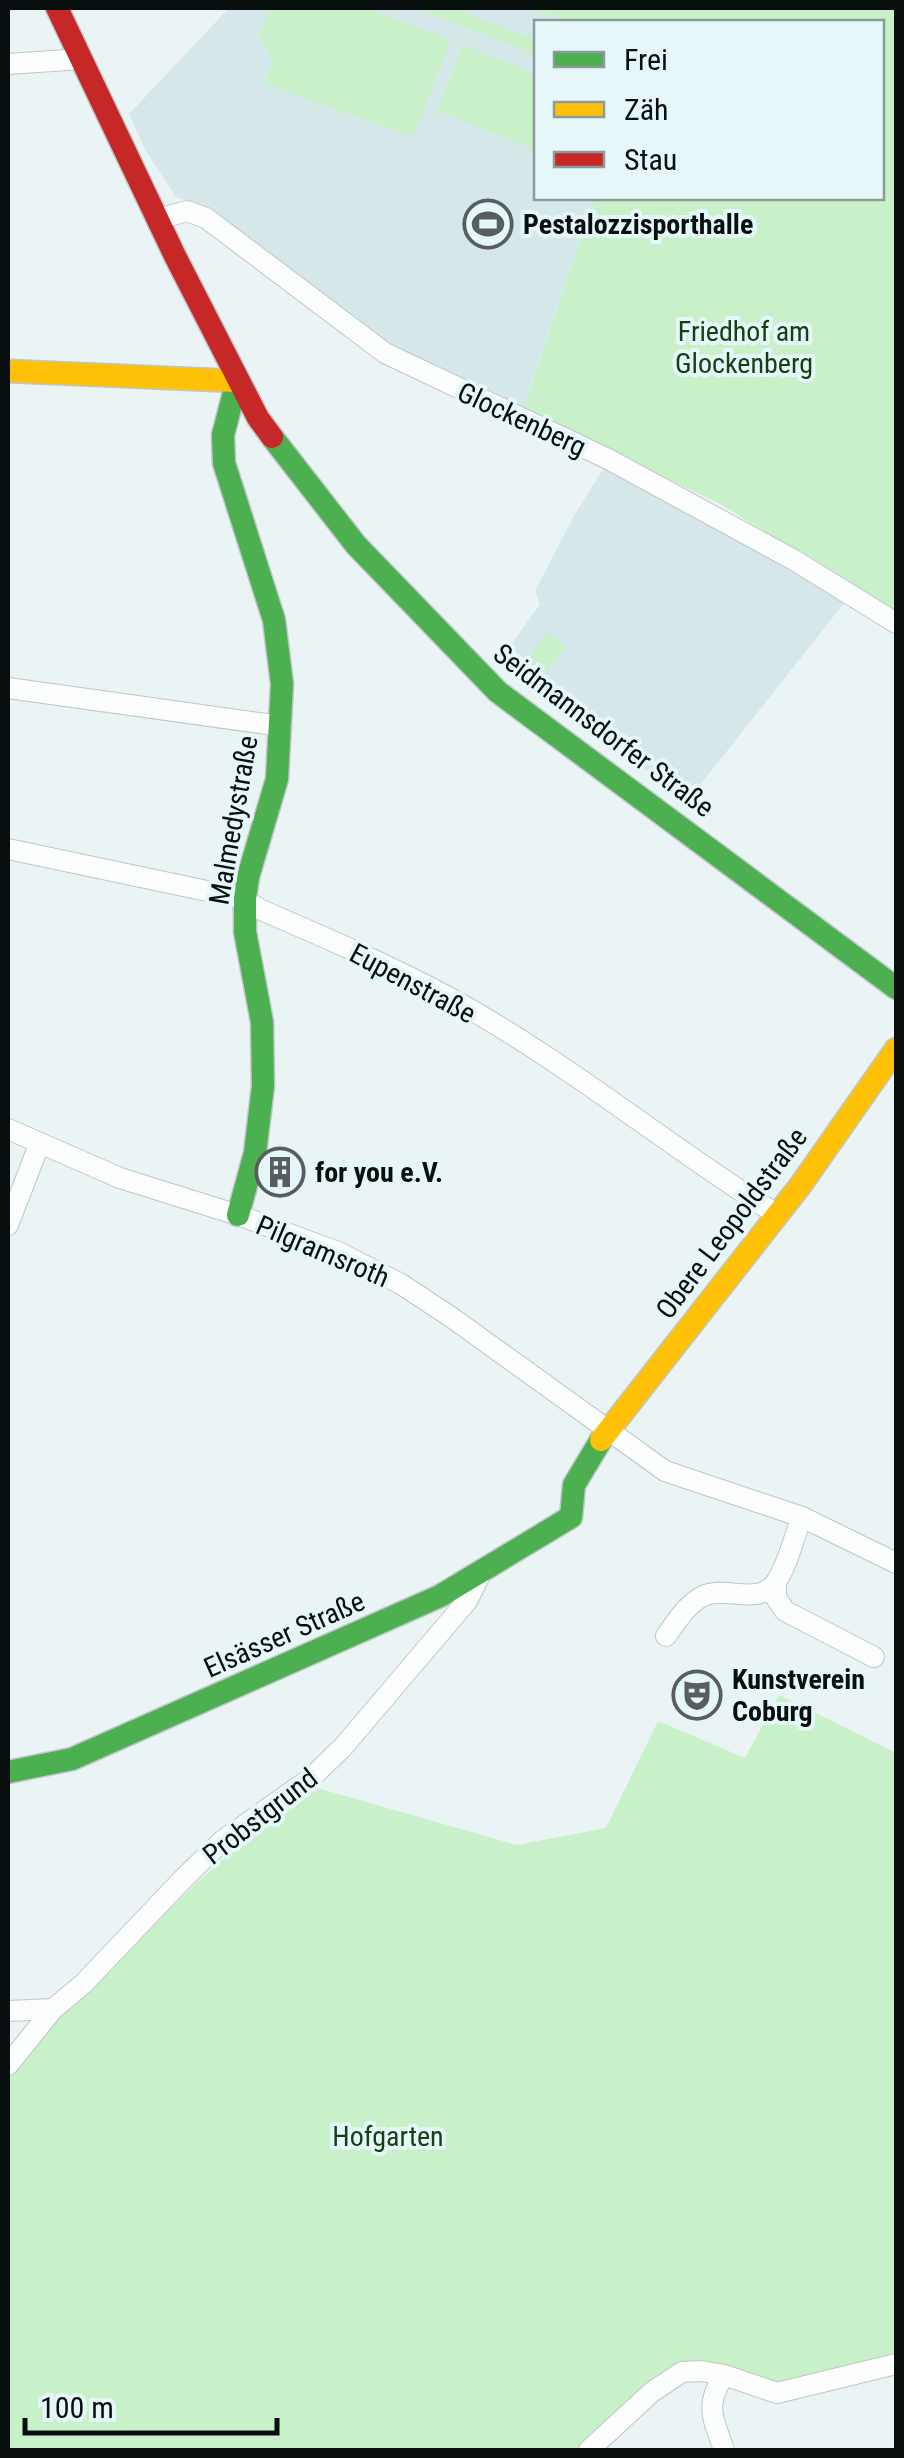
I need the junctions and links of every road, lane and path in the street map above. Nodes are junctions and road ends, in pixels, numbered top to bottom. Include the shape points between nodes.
1 (56, 8) edge
2 (82, 59) junction
3 (8, 64) edge
4 (158, 219) junction
5 (8, 372) edge
6 (237, 381) junction
7 (896, 623) edge
8 (8, 688) edge
9 (281, 726) junction
10 (8, 849) edge
11 (245, 899) junction
12 (896, 988) edge
13 (896, 1049) edge
14 (8, 1129) edge
15 (39, 1144) junction
16 (776, 1214) junction
17 (238, 1215) junction
18 (8, 1225) edge
19 (609, 1430) junction
20 (570, 1517) joint
21 (802, 1517) junction
22 (896, 1563) edge
23 (480, 1575) junction
24 (776, 1582) junction
25 (666, 1636) dead end
26 (874, 1657) dead end
27 (8, 1772) edge
28 (53, 2009) junction
29 (8, 2011) edge
30 (8, 2065) edge
31 (896, 2364) edge
32 (724, 2376) junction
33 (589, 2450) edge
34 (724, 2450) edge

1 - 2 street, Seidmannsdorfer Straße
2 - 3 street
2 - 4 street, Seidmannsdorfer Straße
4 - 6 street, Seidmannsdorfer Straße
4 - 7 street, Glockenberg via 187,211 206,218 385,353 610,460
5 - 6 street
6 - 9 street, Malmedystraße via 222,450 276,632
6 - 12 street, Seidmannsdorfer Straße via 277,446 356,545 486,681
8 - 9 street
9 - 11 street, Malmedystraße via 277,779
10 - 11 street, Eupenstraße
11 - 16 street, Eupenstraße via 455,1001
11 - 17 street, Malmedystraße via 262,1022 263,1086
13 - 16 street, Obere Leopoldstraße
14 - 15 street, Pilgramsroth
15 - 17 street, Pilgramsroth
15 - 18 street
16 - 19 street, Obere Leopoldstraße
17 - 19 street, Pilgramsroth via 401,1284
19 - 20 street, Obere Leopoldstraße via 574,1482
19 - 21 street, Pilgramsroth via 684,1480
20 - 23 street, Elsässer Straße
21 - 22 street, Pilgramsroth
21 - 24 street
23 - 27 street, Elsässer Straße via 138,1732 72,1758
23 - 28 street, Probstgrund via 466,1601 343,1747 222,1841
24 - 25 street via 759,1594 704,1596
24 - 26 street via 785,1611
28 - 29 street
28 - 30 street, Probstgrund
31 - 32 street via 777,2392
32 - 33 street via 673,2376
32 - 34 street via 710,2407

